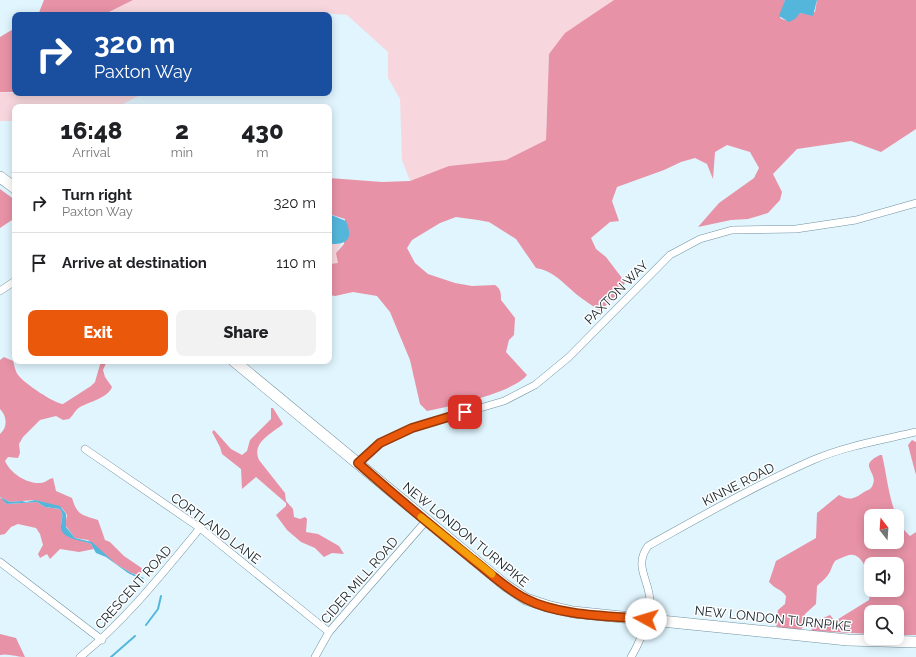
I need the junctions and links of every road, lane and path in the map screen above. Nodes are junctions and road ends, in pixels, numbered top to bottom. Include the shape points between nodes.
1 (0, 178) edge
2 (12, 186) edge
3 (916, 203) edge
4 (12, 283) edge
5 (0, 291) edge
6 (238, 364) edge
7 (916, 432) edge
8 (85, 449) dead end
9 (358, 463) junction
10 (426, 521) junction
11 (200, 528) junction
12 (0, 562) edge
13 (646, 619) junction
14 (329, 632) junction
15 (102, 640) junction
16 (916, 642) edge
17 (80, 657) edge
18 (316, 657) edge
19 (631, 657) edge

1 - 2 street
3 - 9 street, PAXTON WAY via 856,220 796,229 732,230 700,239 670,255 569,357 535,384 504,401 412,428 380,443
4 - 5 street
6 - 9 street, NEW LONDON TURNPIKE
7 - 13 street, KINNE ROAD via 855,446 814,460 736,498 648,546 641,556 650,602
8 - 11 street, CORTLAND LANE
9 - 10 street, NEW LONDON TURNPIKE
10 - 13 street, NEW LONDON TURNPIKE via 526,599 573,612
10 - 14 street, CIDER MILL ROAD
11 - 14 street, CORTLAND LANE
11 - 15 street, CRESCENT ROAD via 137,604
12 - 15 street
13 - 16 street, NEW LONDON TURNPIKE via 848,640
13 - 19 street, KINNE ROAD via 639,644
14 - 18 street, CIDER MILL ROAD
15 - 17 street, CRESCENT ROAD

